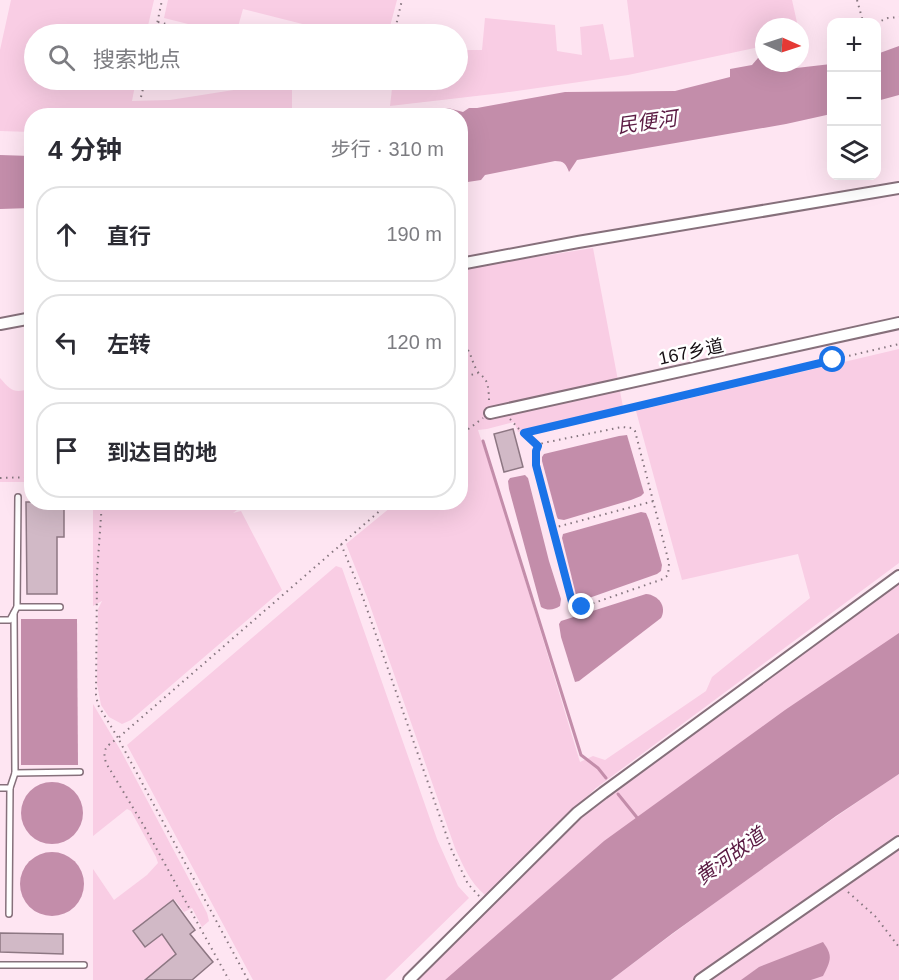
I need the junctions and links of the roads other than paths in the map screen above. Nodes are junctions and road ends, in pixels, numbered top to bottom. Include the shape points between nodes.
1 (899, 188) edge
2 (468, 263) edge
3 (24, 320) edge
4 (899, 323) edge
5 (0, 324) edge
6 (490, 413) road end
7 (18, 497) dead end
8 (899, 576) edge
9 (60, 607) dead end
10 (16, 610) junction
11 (0, 620) edge
12 (80, 772) dead end
13 (15, 773) junction
14 (0, 788) edge
15 (10, 788) junction
16 (899, 842) edge
17 (9, 914) dead end
18 (0, 965) edge
19 (84, 965) dead end
20 (409, 980) edge
21 (700, 980) edge

1 - 2 street
3 - 5 street
4 - 6 street, 167乡道
7 - 10 lane
8 - 20 street via 577,813
9 - 10 lane
10 - 11 lane via 10,620
10 - 13 lane
12 - 13 lane
13 - 15 lane
14 - 15 lane
15 - 17 lane
16 - 21 street
18 - 19 lane

